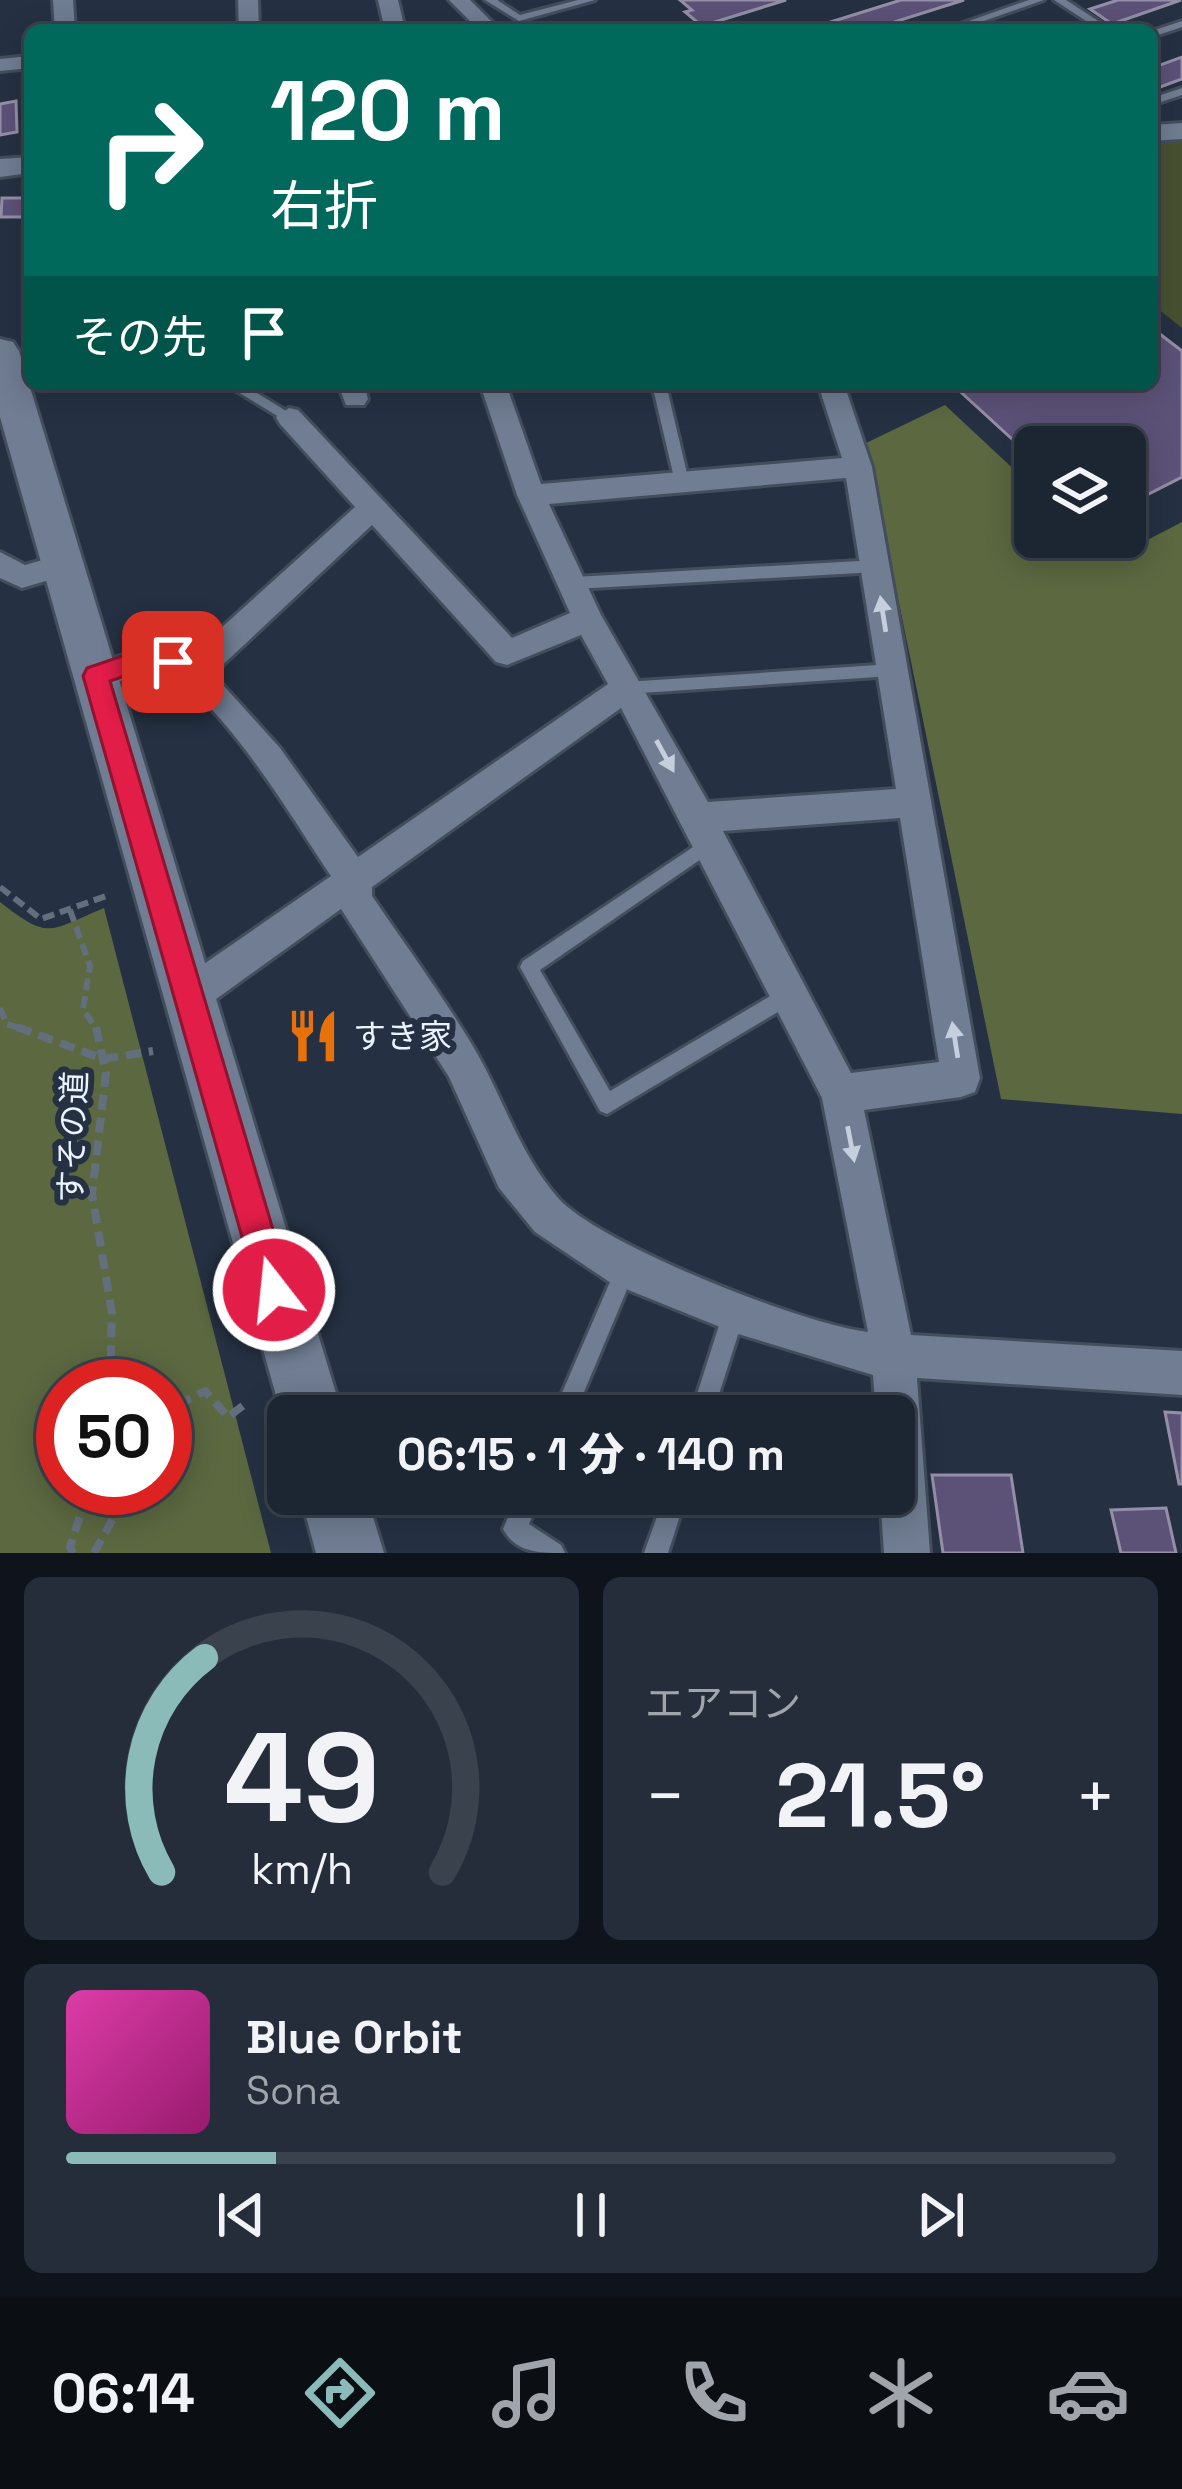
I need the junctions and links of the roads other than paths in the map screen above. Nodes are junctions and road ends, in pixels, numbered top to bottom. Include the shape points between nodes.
1 (459, 0) edge
2 (490, 0) edge
3 (590, 0) edge
4 (1040, 0) edge
5 (1059, 0) edge
6 (484, 24) edge
7 (966, 24) edge
8 (1097, 24) edge
9 (0, 351) edge
10 (243, 390) edge
11 (495, 390) edge
12 (660, 390) edge
13 (833, 390) edge
14 (290, 417) joint
15 (858, 467) junction
16 (682, 482) junction
17 (532, 495) junction
18 (373, 507) junction
19 (0, 563) edge
20 (63, 565) junction
21 (876, 566) junction
22 (575, 583) junction
23 (588, 619) junction
24 (892, 670) junction
25 (191, 675) junction
26 (96, 676) junction
27 (626, 688) junction
28 (916, 802) junction
29 (706, 830) junction
30 (354, 881) junction
31 (792, 994) junction
32 (188, 997) junction
33 (842, 1094) junction
34 (626, 1268) junction
35 (734, 1312) junction
36 (894, 1357) junction
37 (1182, 1373) edge
38 (304, 1395) edge
39 (572, 1395) edge
40 (708, 1395) edge
41 (339, 1515) edge
42 (521, 1515) edge
43 (669, 1515) edge
44 (350, 1553) edge
45 (553, 1553) edge
46 (656, 1553) edge
47 (907, 1553) edge

1 - 6 street
2 - 3 lane via 519,18
4 - 7 lane
5 - 8 lane
9 - 20 main road
10 - 14 lane
11 - 17 street
12 - 16 lane
13 - 15 street
14 - 18 street
15 - 16 street
15 - 21 street
16 - 17 street
17 - 22 street
18 - 23 street via 507,653
18 - 25 street
19 - 20 street via 22,577
20 - 26 main road
21 - 22 lane
24 -> 21 street
22 - 23 street
23 - 27 street
24 - 27 lane
24 - 28 street
25 - 26 street via 173,662 146,659
25 - 30 street via 217,693
26 - 32 main road
27 -> 29 street
27 - 30 street
28 - 29 street
33 -> 28 street via 961,1078
29 - 31 street
29 - 31 lane via 529,968 607,1104
30 - 32 street
30 - 34 street via 356,901 461,1064 513,1174 549,1218
31 - 33 street
32 - 38 main road
33 -> 36 street
34 - 35 street
34 - 39 lane
35 - 36 street
35 - 40 lane
36 - 37 street
36 - 47 street
41 - 44 main road
42 - 45 lane via 515,1529
43 - 46 lane

